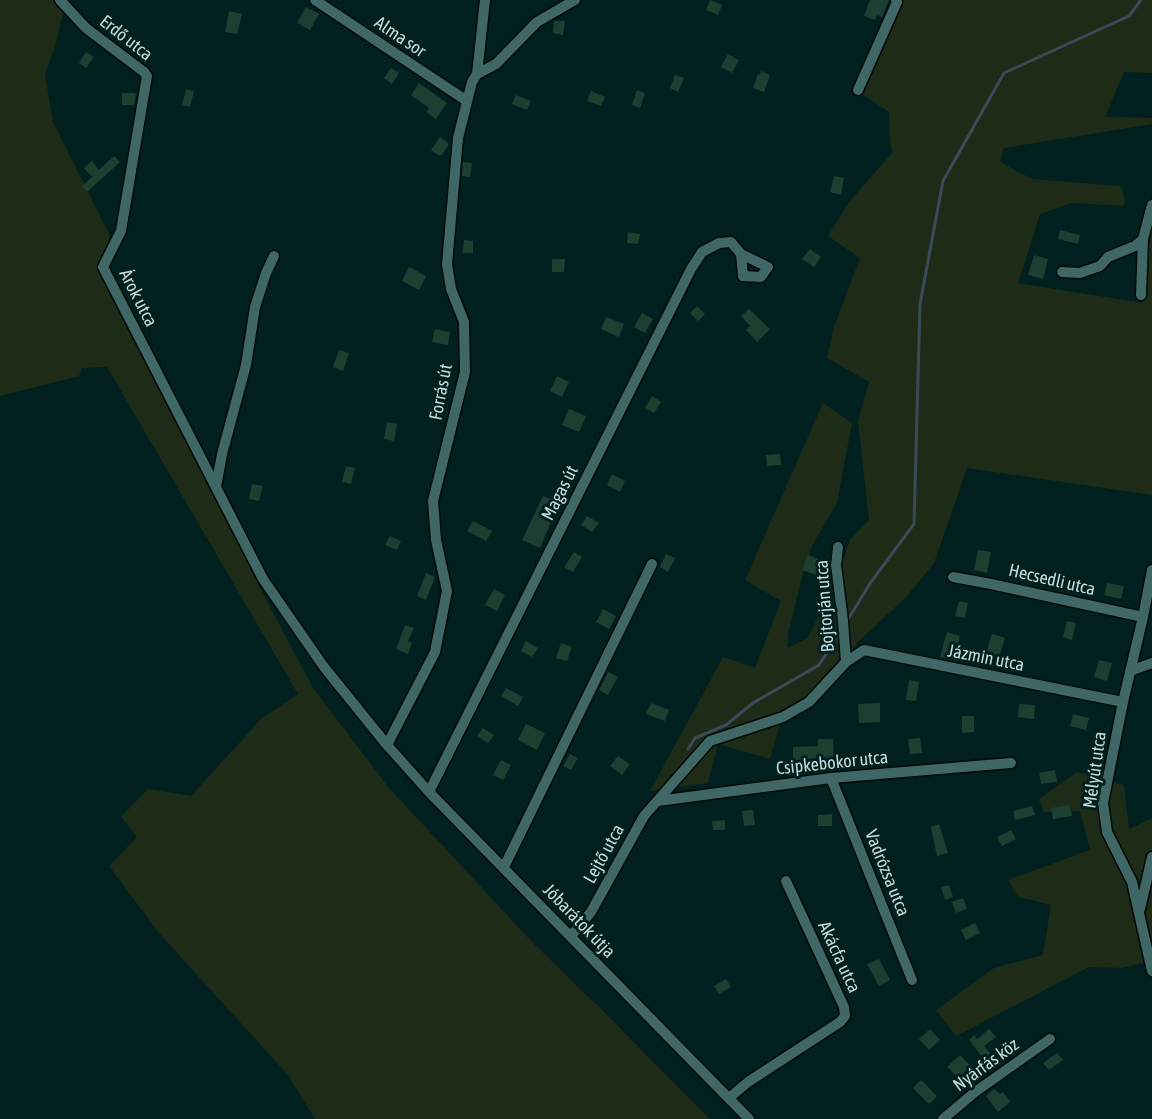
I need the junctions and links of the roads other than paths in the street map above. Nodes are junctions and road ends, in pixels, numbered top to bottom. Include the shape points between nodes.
1 (60, 0) edge
2 (315, 0) edge
3 (485, 0) edge
4 (575, 0) edge
5 (896, 0) edge
6 (477, 74) junction
7 (147, 76) joint
8 (858, 90) dead end
9 (467, 101) junction
10 (1152, 205) edge
11 (1143, 239) junction
12 (741, 254) dead end
13 (274, 256) dead end
14 (1062, 272) dead end
15 (1141, 295) dead end
16 (216, 487) junction
17 (838, 547) dead end
18 (652, 564) dead end
19 (1152, 570) edge
20 (953, 577) dead end
21 (1143, 617) junction
22 (846, 662) junction
23 (1152, 663) edge
24 (1130, 671) junction
25 (1123, 702) junction
26 (387, 745) junction
27 (1011, 763) dead end
28 (831, 778) junction
29 (429, 792) junction
30 (658, 801) junction
31 (1152, 857) edge
32 (504, 867) junction
33 (786, 881) dead end
34 (1138, 915) junction
35 (571, 936) junction
36 (1152, 971) edge
37 (912, 980) dead end
38 (1050, 1039) dead end
39 (729, 1098) junction
40 (749, 1119) edge
41 (943, 1119) edge

1 - 7 street, Erdő utca via 86,28
2 - 9 street, Alma sor
3 - 6 street, Forrás út
4 - 6 street via 537,22 496,64
5 - 8 street
6 - 9 street, Forrás út
7 - 16 street, Árok utca via 121,231 103,267
9 - 26 street, Forrás út via 458,138 447,264 451,289 464,322 465,372 433,501 436,540 447,591 435,652
10 - 11 street
11 - 14 street via 1107,258 1100,266 1080,273
11 - 15 street
12 - 29 street, Magas út via 731,242 719,243 702,252 691,269
13 - 16 street via 255,307 246,365
16 - 26 street, Jóbarátok útja via 263,579 324,667
17 - 22 street, Bojtorján utca via 836,565
18 - 32 street
19 - 21 street, Mélyút utca
20 - 21 street, Hecsedli utca
21 - 24 street, Mélyút utca
22 - 25 street, Jázmin utca via 864,650
22 - 30 street, Lejtő utca via 809,702 783,717 710,741
23 - 24 street
24 - 25 street, Mélyút utca
25 - 34 street, Mélyút utca via 1105,789 1104,817 1112,843 1128,872
26 - 29 street, Jóbarátok útja
27 - 28 street, Csipkebokor utca
28 - 30 street, Csipkebokor utca
28 - 37 street, Vadrózsa utca
29 - 32 street, Jóbarátok útja
30 - 35 street, Lejtő utca via 644,816 591,912
31 - 34 street
32 - 35 street, Jóbarátok útja
33 - 39 street, Akácfa utca via 845,1016
34 - 36 street, Mélyút utca
35 - 39 street, Jóbarátok útja
38 - 41 street, Nyárfás köz
39 - 40 street, Jóbarátok útja

